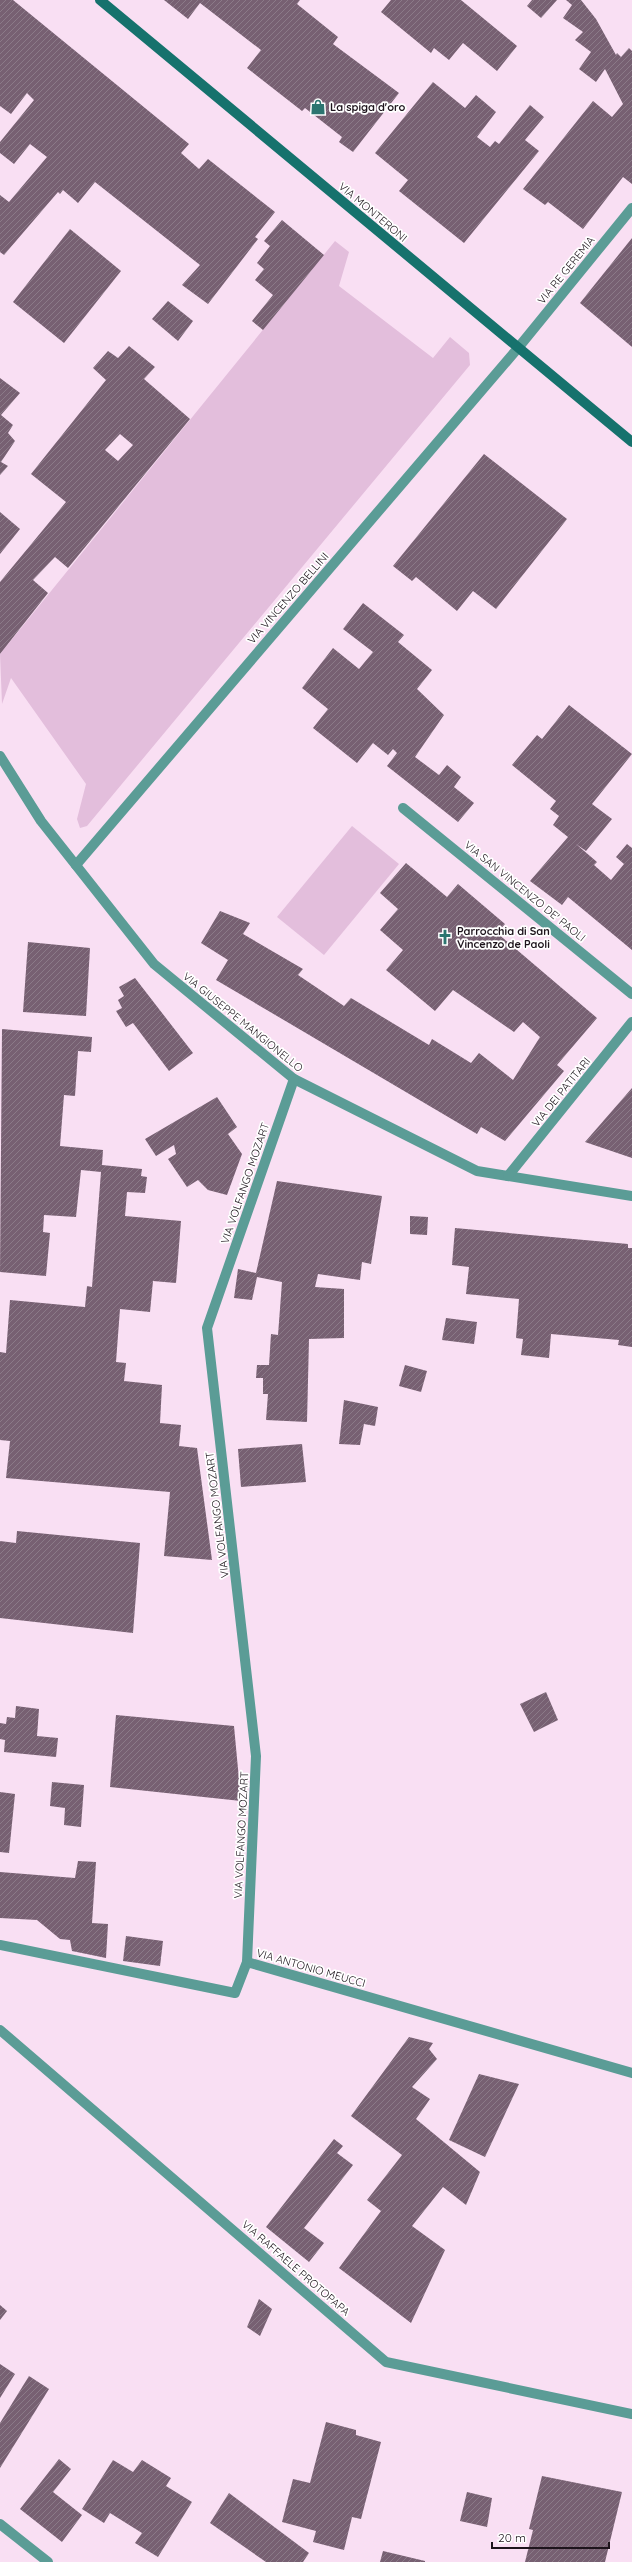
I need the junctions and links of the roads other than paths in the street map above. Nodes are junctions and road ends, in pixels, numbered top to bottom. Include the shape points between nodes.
1 (100, 0) edge
2 (632, 208) edge
3 (518, 348) junction
4 (632, 442) edge
5 (0, 756) edge
6 (403, 808) dead end
7 (76, 864) junction
8 (632, 994) edge
9 (632, 1022) edge
10 (294, 1079) junction
11 (508, 1176) junction
12 (632, 1196) edge
13 (0, 1945) edge
14 (247, 1962) junction
15 (0, 2030) edge
16 (632, 2073) edge
17 (632, 2414) edge
18 (0, 2524) edge
19 (48, 2562) edge

1 - 3 main road, VIA MONTERONI
2 - 3 street, VIA RE GEREMIA
3 - 4 main road, VIA MONTERONI
3 - 7 street, VIA VINCENZO BELLINI
5 - 7 street, VIA GIUSEPPE MANGIONELLO via 41,821
6 - 8 street, VIA SAN VINCENZO DE' PAOLI
7 - 10 street, VIA GIUSEPPE MANGIONELLO via 154,964
9 - 11 street, VIA DEI PATITARI
10 - 11 street, VIA GIUSEPPE MANGIONELLO via 477,1171
10 - 14 street, VIA VOLFANGO MOZART via 207,1328 256,1756
11 - 12 street, VIA GIUSEPPE MANGIONELLO
13 - 14 street, VIA ANTONIO MEUCCI via 234,1994
14 - 16 street, VIA ANTONIO MEUCCI
15 - 17 street, VIA RAFFAELE PROTOPAPA via 386,2362
18 - 19 street

